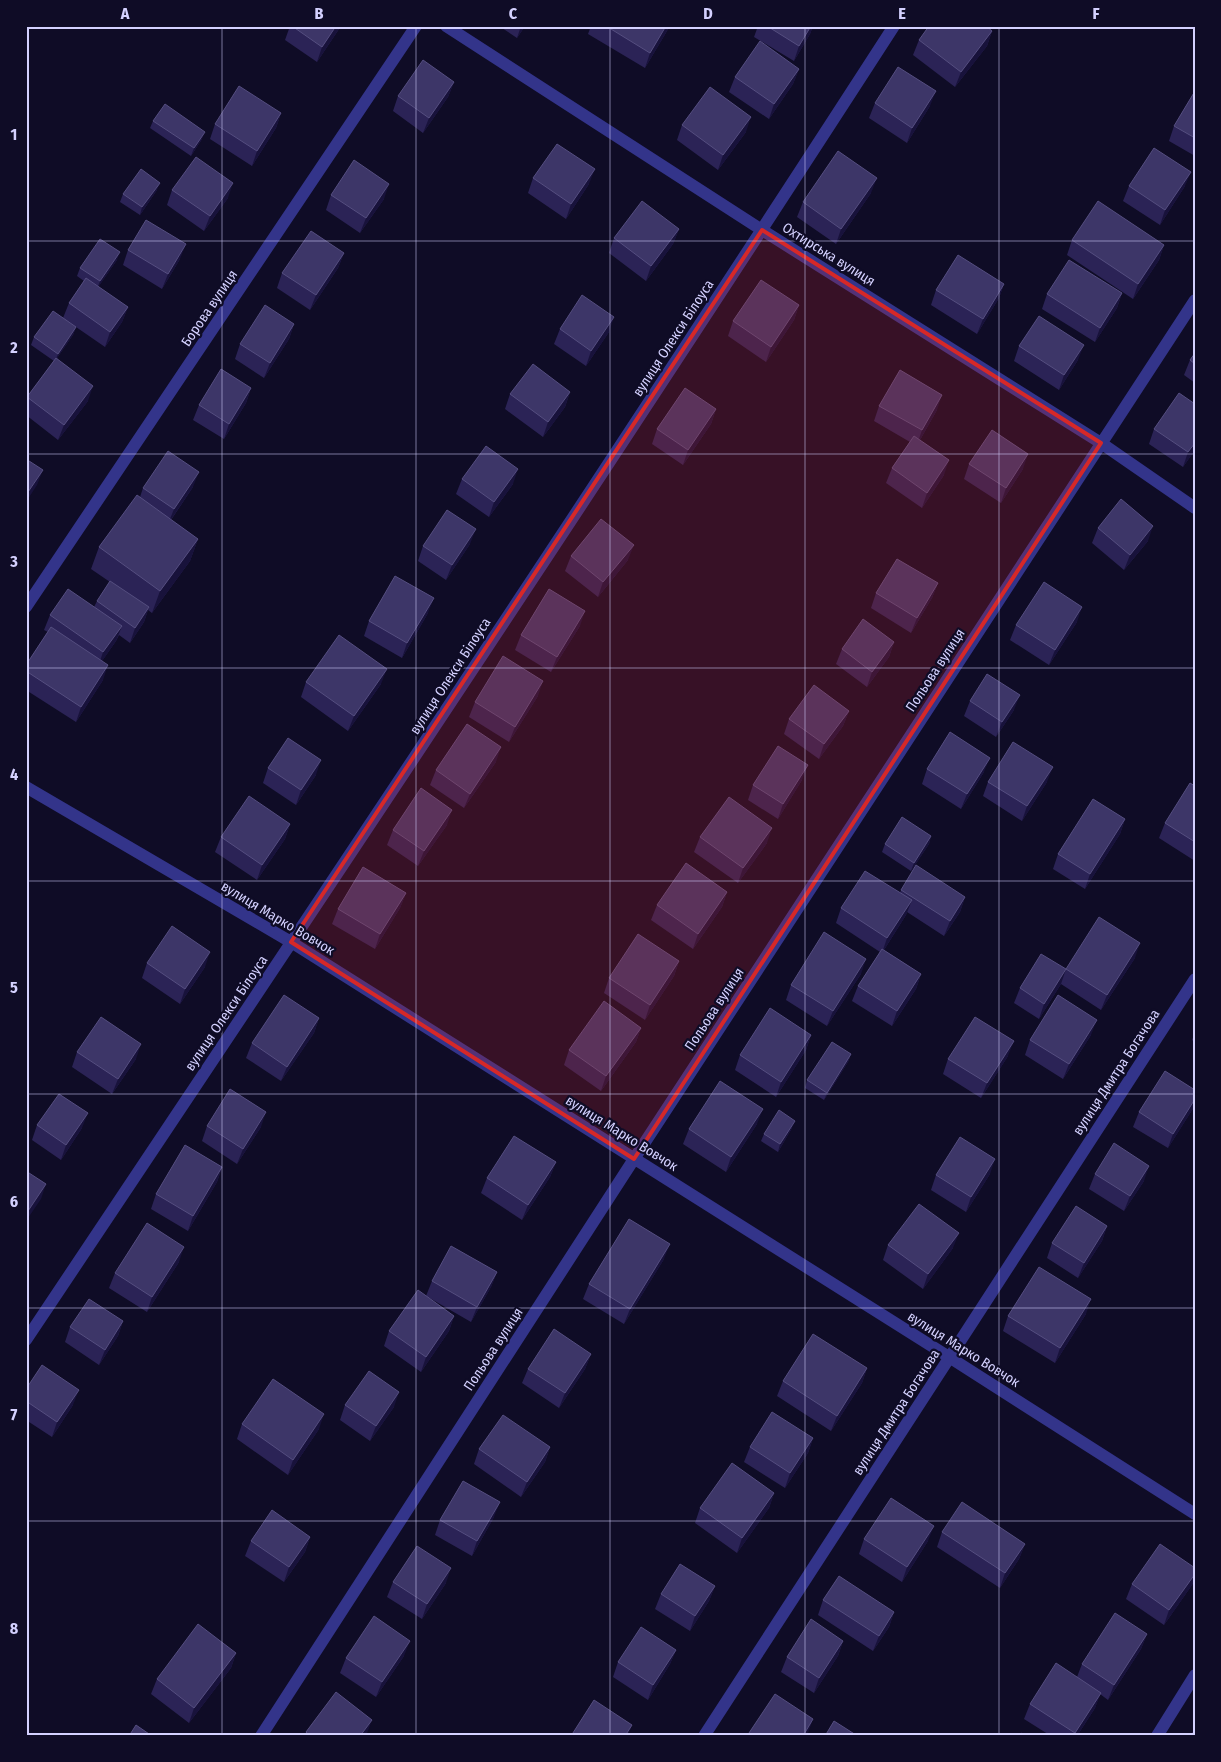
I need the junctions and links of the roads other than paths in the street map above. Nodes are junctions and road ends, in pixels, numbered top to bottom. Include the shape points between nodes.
1 (416, 26) edge
2 (446, 26) edge
3 (894, 26) edge
4 (762, 230) junction
5 (1195, 300) edge
6 (1101, 443) junction
7 (1195, 508) edge
8 (26, 607) edge
9 (26, 787) edge
10 (291, 942) junction
11 (1195, 979) edge
12 (634, 1158) junction
13 (26, 1340) edge
14 (949, 1357) junction
15 (1195, 1514) edge
16 (1195, 1676) edge
17 (261, 1736) edge
18 (704, 1736) edge
19 (1157, 1736) edge

1 - 8 street, Борова вулиця
2 - 4 street, Охтирська вулиця
3 - 4 street, вулиця Олекси Білоуса
4 - 6 street, Охтирська вулиця
4 - 10 street, вулиця Олекси Білоуса
5 - 6 street, Польова вулиця
6 - 7 street, Охтирська вулиця
6 - 12 street, Польова вулиця
9 - 10 street, вулиця Марко Вовчок
10 - 12 street, вулиця Марко Вовчок
10 - 13 street, вулиця Олекси Білоуса
11 - 14 street, вулиця Дмитра Богачова
12 - 14 street, вулиця Марко Вовчок
12 - 17 street, Польова вулиця
14 - 15 street, вулиця Марко Вовчок
14 - 18 street, вулиця Дмитра Богачова
16 - 19 street

